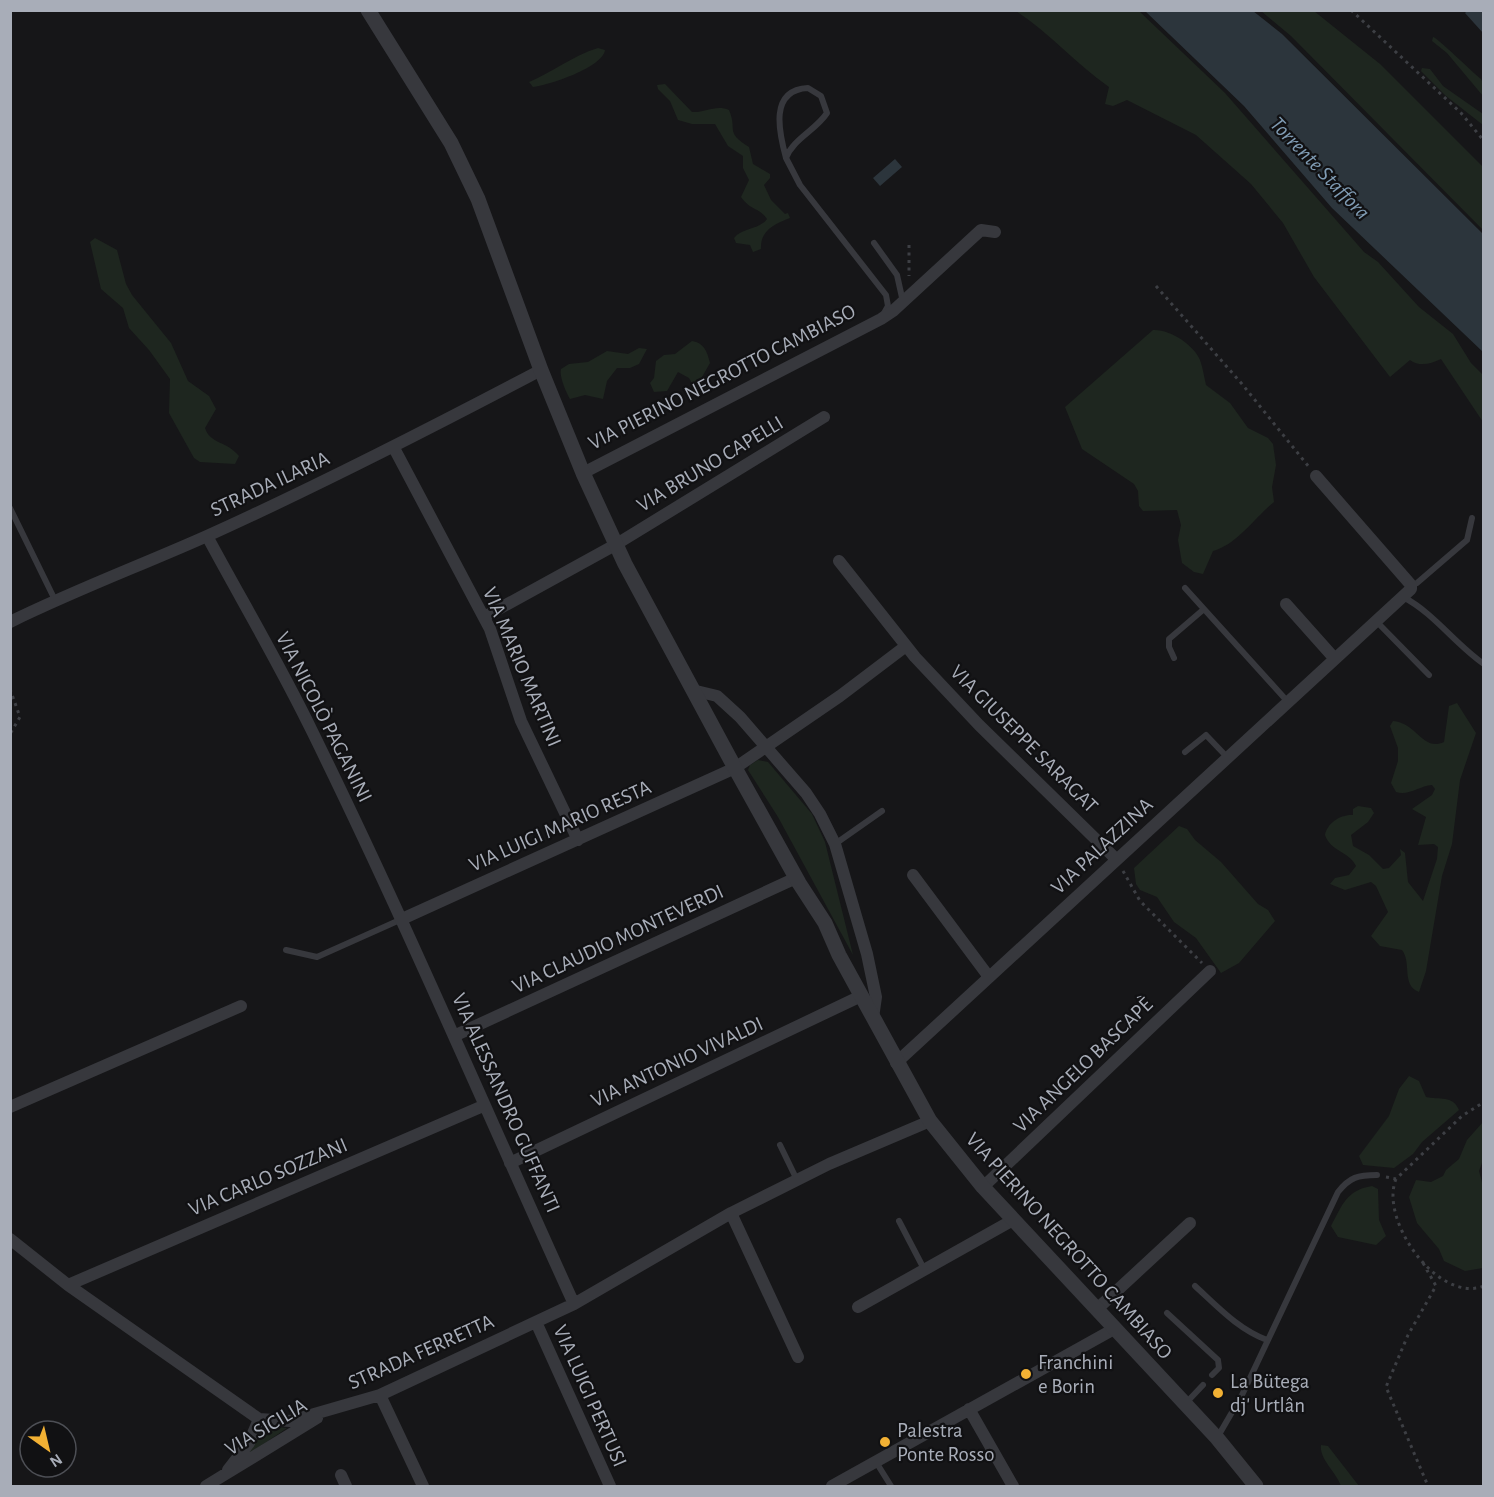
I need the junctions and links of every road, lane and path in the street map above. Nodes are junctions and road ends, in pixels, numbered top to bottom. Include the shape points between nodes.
1 (368, 10) edge
2 (1351, 10) edge
3 (1484, 141) edge
4 (786, 158) junction
5 (995, 232) dead end
6 (874, 243) dead end
7 (909, 245) dead end
8 (1156, 286) dead end
9 (906, 299) junction
10 (880, 319) junction
11 (542, 370) junction
12 (824, 417) dead end
13 (394, 448) junction
14 (583, 473) junction
15 (1316, 476) joint
16 (10, 508) edge
17 (1472, 518) dead end
18 (207, 536) junction
19 (615, 545) junction
20 (839, 561) dead end
21 (1414, 586) junction
22 (1185, 588) dead end
23 (1402, 597) junction
24 (55, 600) junction
25 (1286, 604) dead end
26 (1204, 609) junction
27 (484, 617) junction
28 (1376, 621) junction
29 (10, 622) edge
30 (906, 646) junction
31 (1174, 658) dead end
32 (1335, 658) junction
33 (1484, 664) edge
34 (1429, 675) dead end
35 (10, 689) edge
36 (692, 690) junction
37 (1288, 702) junction
38 (10, 735) edge
39 (768, 748) junction
40 (1185, 753) dead end
41 (1227, 757) junction
42 (735, 768) junction
43 (882, 811) dead end
44 (578, 840) junction
45 (835, 844) junction
46 (1116, 859) junction
47 (913, 875) dead end
48 (798, 881) junction
49 (402, 919) junction
50 (286, 950) dead end
51 (1210, 971) joint
52 (989, 976) junction
53 (861, 996) junction
54 (241, 1006) dead end
55 (873, 1018) junction
56 (456, 1035) junction
57 (896, 1063) junction
58 (1484, 1102) edge
59 (483, 1106) junction
60 (10, 1107) edge
61 (930, 1121) junction
62 (780, 1145) dead end
63 (510, 1163) junction
64 (1377, 1175) joint
65 (1396, 1179) junction
66 (797, 1180) junction
67 (983, 1187) junction
68 (731, 1213) junction
69 (1013, 1220) junction
70 (899, 1221) dead end
71 (1190, 1223) dead end
72 (10, 1239) edge
73 (1423, 1263) junction
74 (924, 1270) junction
75 (68, 1285) junction
76 (1196, 1286) dead end
77 (1484, 1286) edge
78 (574, 1304) junction
79 (858, 1307) dead end
80 (1096, 1310) junction
81 (1167, 1313) dead end
82 (536, 1322) junction
83 (1114, 1329) junction
84 (1267, 1340) junction
85 (798, 1357) dead end
86 (1212, 1375) dead end
87 (1203, 1385) dead end
88 (380, 1395) junction
89 (1185, 1404) junction
90 (969, 1409) junction
91 (326, 1413) junction
92 (259, 1419) junction
93 (1217, 1438) junction
94 (876, 1462) junction
95 (225, 1474) junction
96 (206, 1486) edge
97 (423, 1486) edge
98 (610, 1486) edge
99 (832, 1486) edge
100 (891, 1486) edge
101 (1012, 1486) edge
102 (1256, 1486) edge
103 (1428, 1486) edge

1 - 11 street, VIA PIERINO NEGROTTO CAMBIASO via 451,143 478,199
2 - 3 path via 1461,114
4 - 4 lane via 778,117 787,96 796,89 808,88 821,96 826,113
4 - 10 lane via 800,185 886,295 888,306
5 - 9 street, VIA PIERINO NEGROTTO CAMBIASO via 981,230
6 - 9 lane via 897,275
7 - 9 path
8 - 15 path
9 - 10 street, VIA PIERINO NEGROTTO CAMBIASO
10 - 14 street, VIA PIERINO NEGROTTO CAMBIASO
11 - 13 street, STRADA ILARIA
11 - 14 street, VIA PIERINO NEGROTTO CAMBIASO
12 - 19 street, VIA BRUNO CAPELLI
13 - 18 street, STRADA ILARIA
13 - 27 street, VIA MARIO MARTINI
14 - 19 street, VIA PIERINO NEGROTTO CAMBIASO
15 - 21 street
16 - 24 lane
17 - 21 lane via 1467,540
18 - 24 street, STRADA ILARIA
18 - 49 street, VIA NICOLÒ PAGANINI via 312,729
19 - 27 street, VIA BRUNO CAPELLI
19 - 36 street, VIA PIERINO NEGROTTO CAMBIASO
20 - 30 street, VIA GIUSEPPE SARAGAT
21 - 23 street, VIA PALAZZINA
22 - 26 lane
23 - 28 street, VIA PALAZZINA
23 - 33 lane via 1418,605
24 - 29 street, STRADA ILARIA
25 - 32 street
26 - 31 lane via 1169,639
26 - 37 lane
27 - 44 street, VIA MARIO MARTINI via 521,721
28 - 32 street, VIA PALAZZINA
28 - 34 lane
30 - 39 street
30 - 46 street, VIA GIUSEPPE SARAGAT via 979,725
32 - 37 street, VIA PALAZZINA
35 - 38 path via 20,717
36 - 39 street, VIA PIERINO NEGROTTO CAMBIASO via 717,696
36 - 42 street, VIA PIERINO NEGROTTO CAMBIASO
37 - 41 street, VIA PALAZZINA
39 - 42 street
39 - 45 street, VIA PIERINO NEGROTTO CAMBIASO via 806,793
40 - 41 lane via 1206,735
41 - 46 street, VIA PALAZZINA
42 - 44 street, VIA LUIGI MARIO RESTA
42 - 48 street, VIA PIERINO NEGROTTO CAMBIASO
43 - 45 lane
44 - 49 street, VIA LUIGI MARIO RESTA
45 - 55 street, VIA PIERINO NEGROTTO CAMBIASO via 867,954 876,997
46 - 51 path via 1140,901
46 - 52 street, VIA PALAZZINA
47 - 52 street
48 - 53 street, VIA PIERINO NEGROTTO CAMBIASO via 825,923
48 - 56 street, VIA CLAUDIO MONTEVERDI
49 - 50 lane via 317,957
49 - 56 street, VIA ALESSANDRO GUFFANTI
51 - 67 street, VIA ANGELO BASCAPÈ
52 - 57 street, VIA PALAZZINA
53 - 55 street, VIA PIERINO NEGROTTO CAMBIASO
53 - 63 street, VIA ANTONIO VIVALDI
54 - 60 street
55 - 57 street, VIA PIERINO NEGROTTO CAMBIASO
56 - 59 street, VIA ALESSANDRO GUFFANTI
57 - 61 street, VIA PIERINO NEGROTTO CAMBIASO
58 - 65 path via 1462,1116
59 - 63 street, VIA ALESSANDRO GUFFANTI
59 - 75 street, VIA CARLO SOZZANI
61 - 66 street, STRADA FERRETTA
61 - 67 street, VIA PIERINO NEGROTTO CAMBIASO
62 - 66 lane
63 - 78 street, VIA ALESSANDRO GUFFANTI
64 - 65 path
64 - 84 lane via 1348,1179 1338,1192
65 - 73 path via 1392,1200 1405,1237
66 - 68 street, STRADA FERRETTA
67 - 69 street, VIA PIERINO NEGROTTO CAMBIASO
68 - 78 street, STRADA FERRETTA
68 - 85 street
69 - 74 street
69 - 80 street, VIA PIERINO NEGROTTO CAMBIASO
70 - 74 lane
71 - 80 street
72 - 75 street
73 - 77 path via 1442,1279 1462,1287
73 - 103 path via 1436,1286 1408,1335 1386,1387
74 - 79 street
75 - 92 street
76 - 84 lane via 1252,1335
78 - 82 street, STRADA FERRETTA
80 - 83 street, VIA PIERINO NEGROTTO CAMBIASO
81 - 86 lane via 1218,1360 1219,1368
82 - 88 street, STRADA FERRETTA
82 - 98 street, VIA LUIGI PERTUSI
83 - 89 street, VIA PIERINO NEGROTTO CAMBIASO
83 - 90 street
84 - 93 lane
87 - 89 lane
88 - 91 street, STRADA FERRETTA
88 - 97 street
89 - 93 street, VIA PIERINO NEGROTTO CAMBIASO
90 - 94 street
90 - 101 street
91 - 92 street, STRADA FERRETTA via 290,1421
91 - 95 street, VIA SICILIA
92 - 95 street, VIA SICILIA via 249,1443
93 - 102 street, VIA PIERINO NEGROTTO CAMBIASO
94 - 99 street
94 - 100 lane
95 - 96 street, VIA SICILIA

